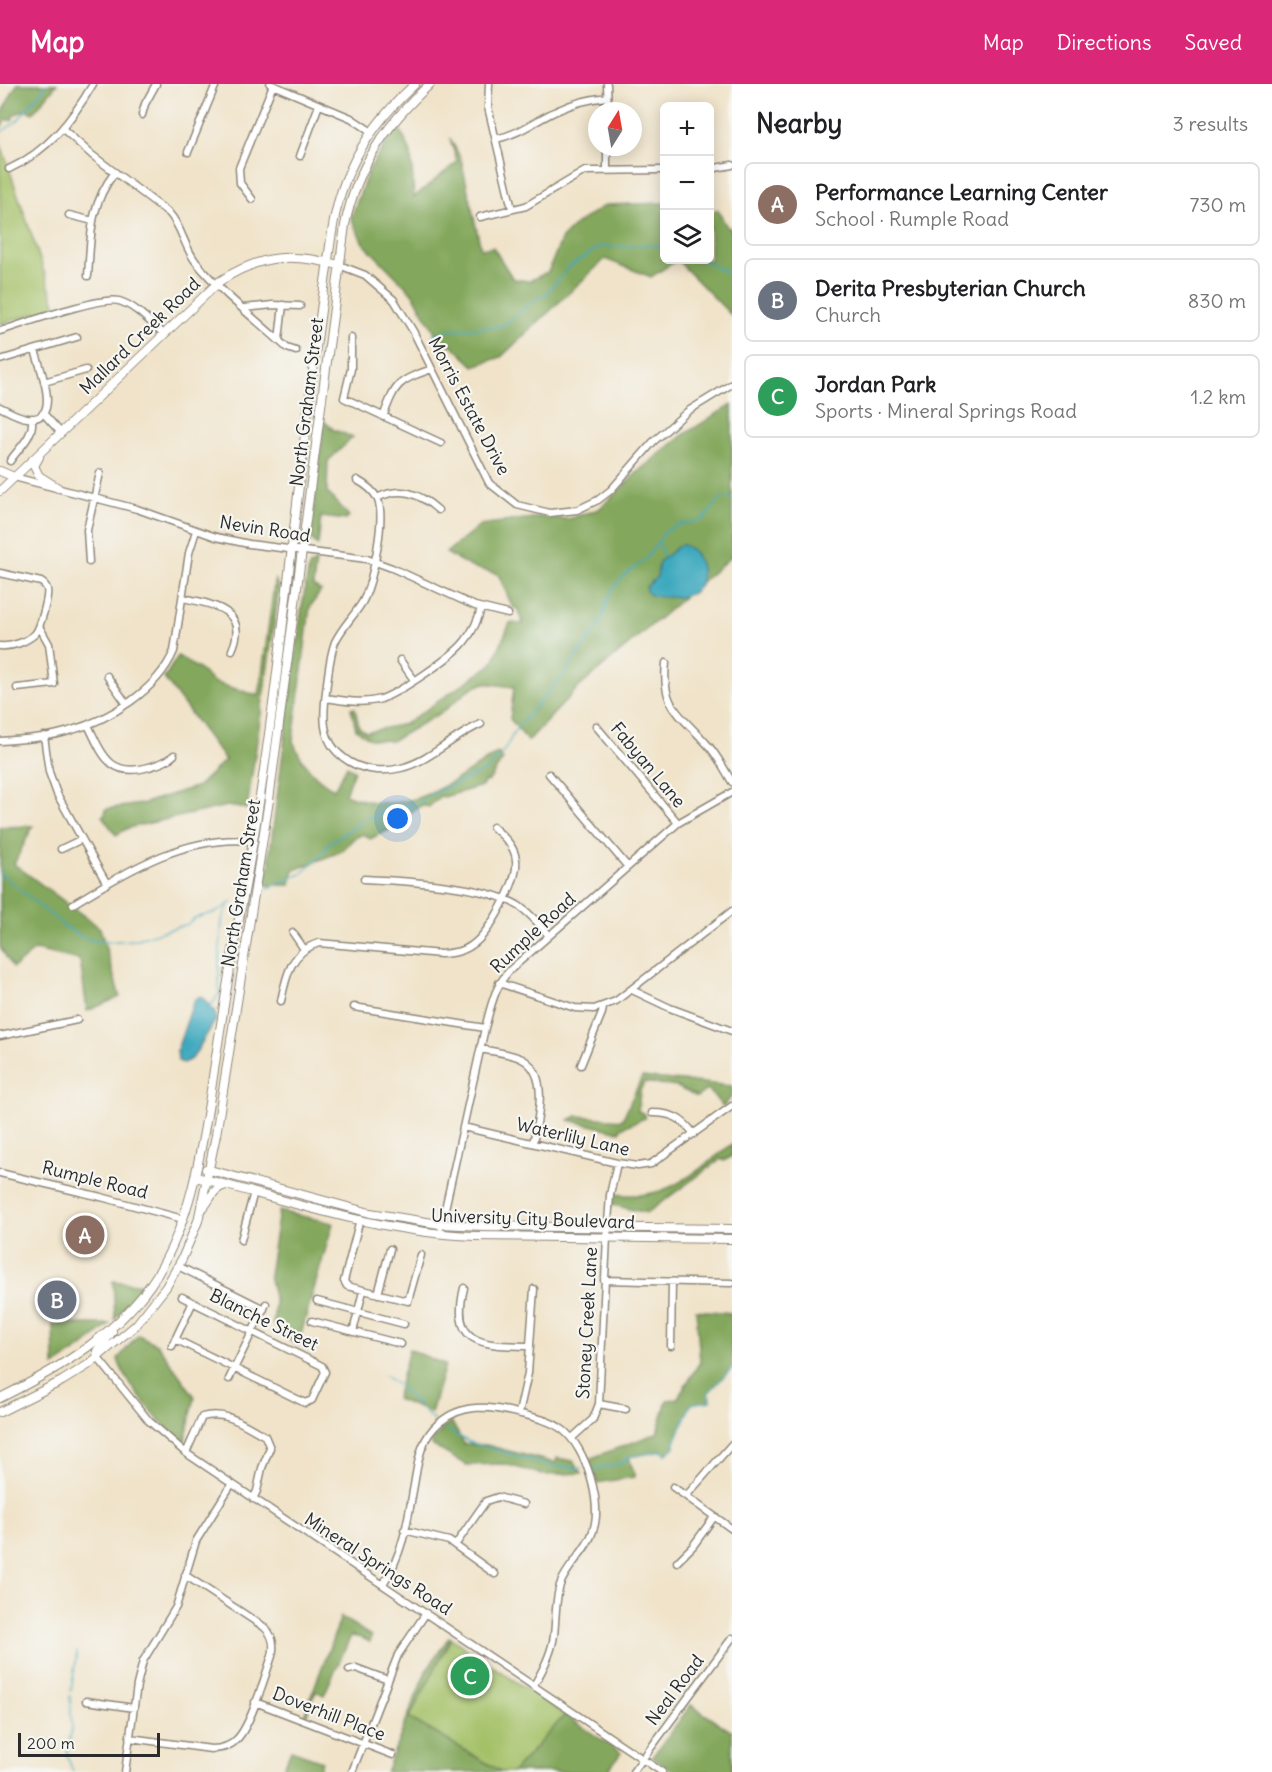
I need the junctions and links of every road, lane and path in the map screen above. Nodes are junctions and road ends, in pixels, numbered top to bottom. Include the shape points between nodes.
1 (93, 84) edge
2 (156, 84) edge
3 (216, 84) edge
4 (430, 84) edge
5 (489, 84) edge
6 (607, 84) edge
7 (271, 85) edge
8 (411, 85) edge
9 (607, 97) junction
10 (607, 102) edge
11 (319, 105) junction
12 (142, 116) dead end
13 (63, 129) junction
14 (372, 132) junction
15 (495, 140) junction
16 (188, 152) dead end
17 (300, 156) dead end
18 (607, 156) edge
19 (732, 165) edge
20 (714, 168) edge
21 (9, 169) dead end
22 (607, 170) junction
23 (660, 171) edge
24 (115, 172) junction
25 (252, 199) dead end
26 (512, 209) junction
27 (69, 215) dead end
28 (480, 217) dead end
29 (93, 221) junction
30 (327, 262) junction
31 (339, 266) junction
32 (88, 276) dead end
33 (217, 284) junction
34 (283, 305) junction
35 (300, 306) dead end
36 (244, 308) junction
37 (0, 331) edge
38 (164, 334) junction
39 (77, 337) dead end
40 (351, 338) dead end
41 (279, 340) junction
42 (35, 350) junction
43 (296, 351) dead end
44 (0, 360) edge
45 (432, 369) junction
46 (86, 370) dead end
47 (44, 382) junction
48 (732, 384) edge
49 (0, 407) edge
50 (43, 413) junction
51 (383, 417) junction
52 (32, 418) junction
53 (61, 433) junction
54 (441, 443) dead end
55 (43, 450) junction
56 (10, 460) dead end
57 (0, 471) edge
58 (100, 473) dead end
59 (0, 477) edge
60 (14, 477) junction
61 (357, 480) dead end
62 (58, 488) junction
63 (0, 491) edge
64 (94, 497) junction
65 (377, 498) junction
66 (438, 510) dead end
67 (196, 531) junction
68 (291, 549) junction
69 (303, 550) junction
70 (89, 562) dead end
71 (374, 562) junction
72 (0, 573) edge
73 (183, 598) junction
74 (482, 608) junction
75 (508, 614) dead end
76 (40, 628) junction
77 (0, 646) edge
78 (232, 650) dead end
79 (400, 660) dead end
80 (666, 663) dead end
81 (107, 676) dead end
82 (414, 680) junction
83 (17, 688) dead end
84 (326, 698) junction
85 (126, 703) junction
86 (481, 724) dead end
87 (88, 725) junction
88 (596, 726) dead end
89 (44, 736) junction
90 (0, 741) edge
91 (174, 755) dead end
92 (549, 774) dead end
93 (732, 782) edge
94 (732, 792) edge
95 (678, 823) junction
96 (493, 827) dead end
97 (82, 839) junction
98 (253, 841) junction
99 (62, 849) dead end
100 (628, 867) junction
101 (364, 879) dead end
102 (107, 884) junction
103 (505, 898) junction
104 (74, 904) dead end
105 (732, 911) edge
106 (293, 933) dead end
107 (549, 936) junction
108 (304, 949) junction
109 (499, 983) junction
110 (632, 990) junction
111 (280, 1001) dead end
112 (354, 1007) dead end
113 (603, 1008) junction
114 (77, 1020) dead end
115 (485, 1028) junction
116 (732, 1031) edge
117 (0, 1036) edge
118 (481, 1049) junction
119 (580, 1065) dead end
120 (732, 1106) edge
121 (652, 1113) dead end
122 (463, 1127) junction
123 (694, 1134) junction
124 (533, 1143) junction
125 (617, 1163) junction
126 (198, 1167) junction
127 (210, 1170) junction
128 (0, 1173) edge
129 (196, 1177) junction
130 (207, 1180) junction
131 (226, 1185) junction
132 (254, 1192) junction
133 (201, 1210) junction
134 (183, 1219) junction
135 (360, 1219) junction
136 (441, 1224) junction
137 (608, 1228) junction
138 (732, 1229) edge
139 (441, 1234) junction
140 (607, 1237) junction
141 (732, 1239) edge
142 (242, 1240) dead end
143 (390, 1249) dead end
144 (422, 1256) dead end
145 (178, 1266) junction
146 (604, 1280) junction
147 (672, 1282) junction
148 (732, 1283) edge
149 (464, 1288) dead end
150 (534, 1289) dead end
151 (363, 1291) junction
152 (378, 1294) junction
153 (182, 1297) dead end
154 (317, 1301) dead end
155 (193, 1302) junction
156 (358, 1312) junction
157 (312, 1321) dead end
158 (404, 1324) dead end
159 (113, 1328) junction
160 (252, 1331) junction
161 (353, 1332) junction
162 (401, 1344) dead end
163 (530, 1346) junction
164 (671, 1346) dead end
165 (98, 1358) junction
166 (234, 1368) junction
167 (229, 1379) dead end
168 (0, 1398) edge
169 (599, 1404) junction
170 (626, 1409) dead end
171 (0, 1412) edge
172 (519, 1413) junction
173 (572, 1438) junction
174 (732, 1444) edge
175 (186, 1453) junction
176 (231, 1485) junction
177 (674, 1487) dead end
178 (686, 1496) junction
179 (253, 1499) junction
180 (524, 1504) dead end
181 (714, 1517) junction
182 (732, 1529) edge
183 (405, 1530) junction
184 (456, 1544) junction
185 (677, 1562) dead end
186 (495, 1574) dead end
187 (185, 1575) junction
188 (383, 1584) junction
189 (426, 1613) junction
190 (732, 1638) edge
191 (349, 1670) dead end
192 (388, 1680) junction
193 (534, 1685) junction
194 (86, 1701) dead end
195 (255, 1702) junction
196 (134, 1708) junction
197 (130, 1738) junction
198 (364, 1743) junction
199 (393, 1755) dead end
200 (642, 1759) junction
201 (125, 1772) edge
202 (352, 1772) edge
203 (633, 1772) edge
204 (662, 1772) edge

1 - 13 street
2 - 12 street
3 - 16 street
4 - 31 main road via 393,122 368,158 348,210
5 - 15 street via 487,101
6 - 9 street
7 - 11 street
7 - 25 street via 239,168 240,183
8 - 14 main road
9 - 10 street
9 - 15 street via 579,101 520,132
11 - 14 street
11 - 17 street
13 - 21 street via 38,153
13 - 24 street
14 - 30 main road via 345,182
15 - 26 street
18 - 22 street
19 - 20 street
22 - 23 street
22 - 26 street via 585,171 534,202
24 - 29 street via 99,196
24 - 33 street via 169,213 189,253
26 - 28 street
27 - 29 street
29 - 32 street
30 - 31 main road, Mallard Creek Road
30 - 33 main road, Mallard Creek Road via 264,260
30 - 68 main road, North Graham Street
31 - 45 street, Morris Estate Drive via 366,275 394,300
31 - 69 main road, North Graham Street
33 - 36 street
33 - 38 main road, Mallard Creek Road
34 - 35 street
34 - 36 street
34 - 41 street
36 - 41 street
37 - 38 street via 112,300 132,307
38 - 53 main road, Mallard Creek Road
39 - 42 street
40 - 51 street via 351,369 344,398
41 - 43 street
42 - 44 street
42 - 47 street
45 - 48 street, Morris Estate Drive via 489,483 517,505 550,513 577,510 598,500 688,411
45 - 51 street via 400,382
46 - 47 street
47 - 50 street via 48,399
49 - 52 street
50 - 52 street
50 - 53 street
51 - 54 street
52 - 56 street via 30,436
53 - 55 main road, Mallard Creek Road
55 - 60 main road, Mallard Creek Road
55 - 62 main road via 35,469
57 - 60 main road, Nevin Road
58 - 64 street
59 - 60 main road, Nevin Road
60 - 62 street, Nevin Road
60 - 63 main road, Mallard Creek Road
61 - 65 street
62 - 64 street, Nevin Road
64 - 67 street, Nevin Road via 137,508
64 - 70 street via 87,530
65 - 66 street via 396,491 413,493
65 - 71 street via 381,516
67 - 68 street, Nevin Road via 231,541
67 - 73 street
68 - 69 street, Nevin Road
68 - 98 main road, North Graham Street
69 - 71 street, Nevin Road
69 - 127 main road, North Graham Street via 270,800
71 - 74 street, Nevin Road
71 - 84 street via 364,599 333,647
72 - 76 street via 36,580 45,586
73 - 78 street via 213,604 229,615 237,634
73 - 85 street via 169,662
74 - 75 street, Nevin Road
74 - 82 street via 477,624 461,646
76 - 77 street via 21,642
76 - 83 street via 49,644 54,684
79 - 82 street
80 - 93 street via 666,687 675,712 709,746
81 - 85 street
82 - 84 street via 380,699 353,702
84 - 86 street via 324,727 332,746 350,763 373,769 395,770 411,765
85 - 87 street
87 - 89 street
87 - 91 street via 105,756 120,769 136,770
88 - 95 street, Fabyan Lane
89 - 90 street
89 - 97 street via 52,783
92 - 100 street
94 - 95 street, Rumple Road
95 - 100 street, Rumple Road
96 - 103 street via 512,846 516,860
97 - 99 street
97 - 102 street
98 - 102 street via 225,840 187,846
98 - 126 main road, North Graham Street
100 - 107 street, Rumple Road
101 - 103 street via 483,891
102 - 104 street
103 - 107 street via 529,914
103 - 108 street via 484,935 460,951 441,954 328,942
105 - 110 street
106 - 108 street
107 - 109 street, Rumple Road
108 - 111 street via 291,965
109 - 113 street via 575,1008
109 - 115 street, Rumple Road
110 - 113 street
110 - 116 street
112 - 115 street
113 - 119 street
114 - 117 street
115 - 118 street, Rumple Road
118 - 122 street, Rumple Road
118 - 124 street via 522,1059 531,1066 537,1078 540,1109
120 - 123 street, Waterlily Lane
121 - 123 street via 678,1117
122 - 124 street, Waterlily Lane
122 - 136 street, Rumple Road
123 - 125 street, Waterlily Lane via 651,1164
124 - 125 street, Waterlily Lane
125 - 137 street, Stoney Creek Lane
126 - 127 main road, University City Boulevard
126 - 129 main road, North Graham Street
127 - 130 main road, North Graham Street
127 - 136 main road, University City Boulevard via 370,1213
128 - 134 street, Rumple Road
129 - 130 main road, University City Boulevard
129 - 134 main road, North Graham Street
130 - 131 main road, University City Boulevard
130 - 133 main road, North Graham Street
131 - 132 main road, University City Boulevard
131 - 133 main road via 216,1189
132 - 135 main road, University City Boulevard
132 - 142 street
133 - 145 main road, North Graham Street
134 - 159 main road, North Graham Street via 157,1274
135 - 139 main road, University City Boulevard
135 - 151 street via 344,1281 347,1286
136 - 137 main road, University City Boulevard
136 - 139 street, Rumple Road
137 - 138 main road, University City Boulevard
137 - 140 street, Stoney Creek Lane
139 - 140 main road, University City Boulevard
140 - 141 main road, University City Boulevard
140 - 146 street, Stoney Creek Lane
143 - 152 street
144 - 152 street via 410,1299 403,1301
145 - 160 street via 265,1306
145 - 165 main road, North Graham Street via 145,1314
146 - 147 street
146 - 169 street, Stoney Creek Lane
147 - 148 street
147 - 164 street
149 - 163 street via 460,1319 468,1334 487,1343
150 - 163 street
151 - 152 street
151 - 156 street
153 - 155 street, Blanche Street
154 - 156 street
155 - 160 street, Blanche Street
155 - 166 street, Blanche Street via 173,1342
156 - 158 street
156 - 161 street
157 - 161 street
159 - 165 main road via 97,1351
159 - 168 main road, North Graham Street via 48,1374
160 - 166 street
160 - 166 street, Blanche Street via 325,1368 312,1400 305,1403
161 - 162 street
163 - 172 street via 527,1383
165 - 171 main road, North Graham Street
165 - 175 street, Mineral Springs Road via 149,1421
166 - 167 street
169 - 170 street
169 - 173 street, Stoney Creek Lane via 593,1419
172 - 173 street via 550,1422
172 - 183 street via 473,1407 454,1413 436,1426 419,1453
173 - 193 street via 594,1492 596,1523 561,1582 553,1643
174 - 178 street
175 - 176 street, Mineral Springs Road
175 - 179 street via 202,1417 213,1414 227,1416 265,1436 270,1448
176 - 179 street, Mineral Springs Road
176 - 187 street via 196,1541
177 - 178 street
178 - 181 street
179 - 188 street, Mineral Springs Road
180 - 184 street via 498,1497 486,1501
181 - 182 street
181 - 185 street
183 - 184 street
183 - 188 street via 395,1565
184 - 186 street
187 - 195 street via 271,1635 272,1656
187 - 196 street via 176,1607 143,1660
188 - 189 street, Mineral Springs Road
189 - 192 street via 398,1655
189 - 193 street, Mineral Springs Road
190 - 200 street, Neal Road
191 - 192 street via 356,1668
192 - 198 street
193 - 200 street, Mineral Springs Road
194 - 196 street
195 - 197 street via 242,1734 222,1748
195 - 198 street, Doverhill Place
196 - 197 street
197 - 201 street
198 - 199 street, Doverhill Place
198 - 202 street
200 - 203 street, Neal Road
200 - 204 street, Mineral Springs Road

